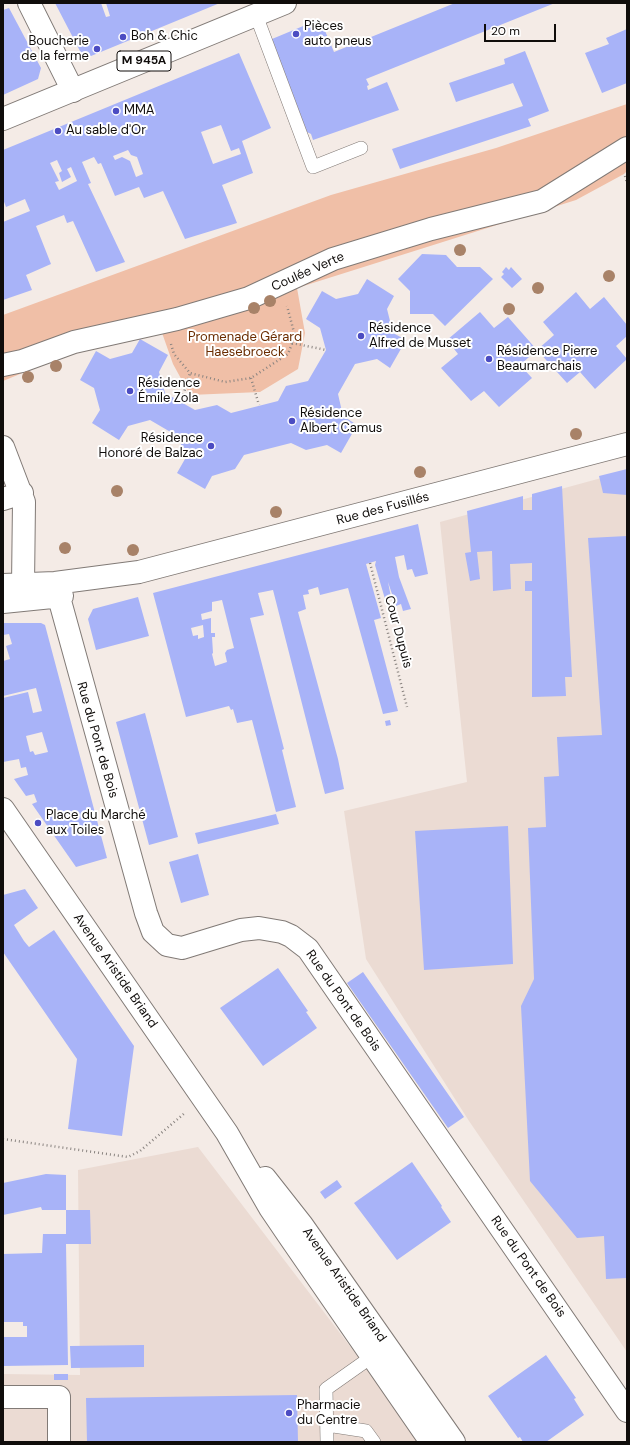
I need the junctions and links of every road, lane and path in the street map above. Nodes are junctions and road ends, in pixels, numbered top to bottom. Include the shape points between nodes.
1 (28, 3) edge
2 (285, 3) edge
3 (256, 15) junction
4 (73, 91) junction
5 (3, 119) edge
6 (361, 148) dead end
7 (627, 148) edge
8 (281, 284) junction
9 (164, 322) junction
10 (292, 343) junction
11 (326, 350) dead end
12 (3, 365) edge
13 (190, 373) junction
14 (251, 378) junction
15 (181, 402) dead end
16 (259, 405) dead end
17 (627, 444) edge
18 (3, 447) edge
19 (12, 496) edge
20 (370, 563) dead end
21 (56, 590) junction
22 (13, 593) edge
23 (407, 707) dead end
24 (3, 809) edge
25 (203, 1098) junction
26 (3, 1139) edge
27 (379, 1351) junction
28 (3, 1397) edge
29 (627, 1411) edge
30 (327, 1425) junction
31 (59, 1436) edge
32 (327, 1442) edge
33 (374, 1442) edge
34 (431, 1442) edge
35 (454, 1442) edge

1 - 4 street
2 - 3 street, M 945A
3 - 4 street, M 945A
3 - 6 lane via 313,167
4 - 5 street, M 945A
7 - 8 street, Coulée Verte via 542,201 431,229 333,259
8 - 9 street, Coulée Verte via 249,298
8 - 10 path via 295,336
9 - 12 street, Coulée Verte via 74,342 22,361
9 - 13 path via 174,354
10 - 11 path
10 - 14 path via 288,354
13 - 14 path via 226,382
13 - 15 path
14 - 16 path
17 - 21 street, Rue des Fusillés via 139,572
18 - 19 street
19 - 22 street via 25,512
20 - 23 path, Cour Dupuis
21 - 22 street, Rue des Fusillés
21 - 29 street, Rue du Pont de Bois via 144,906 154,932 167,945 182,948 241,930 259,928 282,932 308,949
24 - 25 street, Avenue Aristide Briand
25 - 26 path via 140,1151 128,1157
25 - 27 street, Avenue Aristide Briand via 227,1133 302,1225
27 - 30 lane via 326,1389
27 - 34 street, Avenue Aristide Briand
27 - 35 street, Avenue Aristide Briand
28 - 31 street via 59,1397
30 - 32 lane
30 - 33 lane via 366,1431

